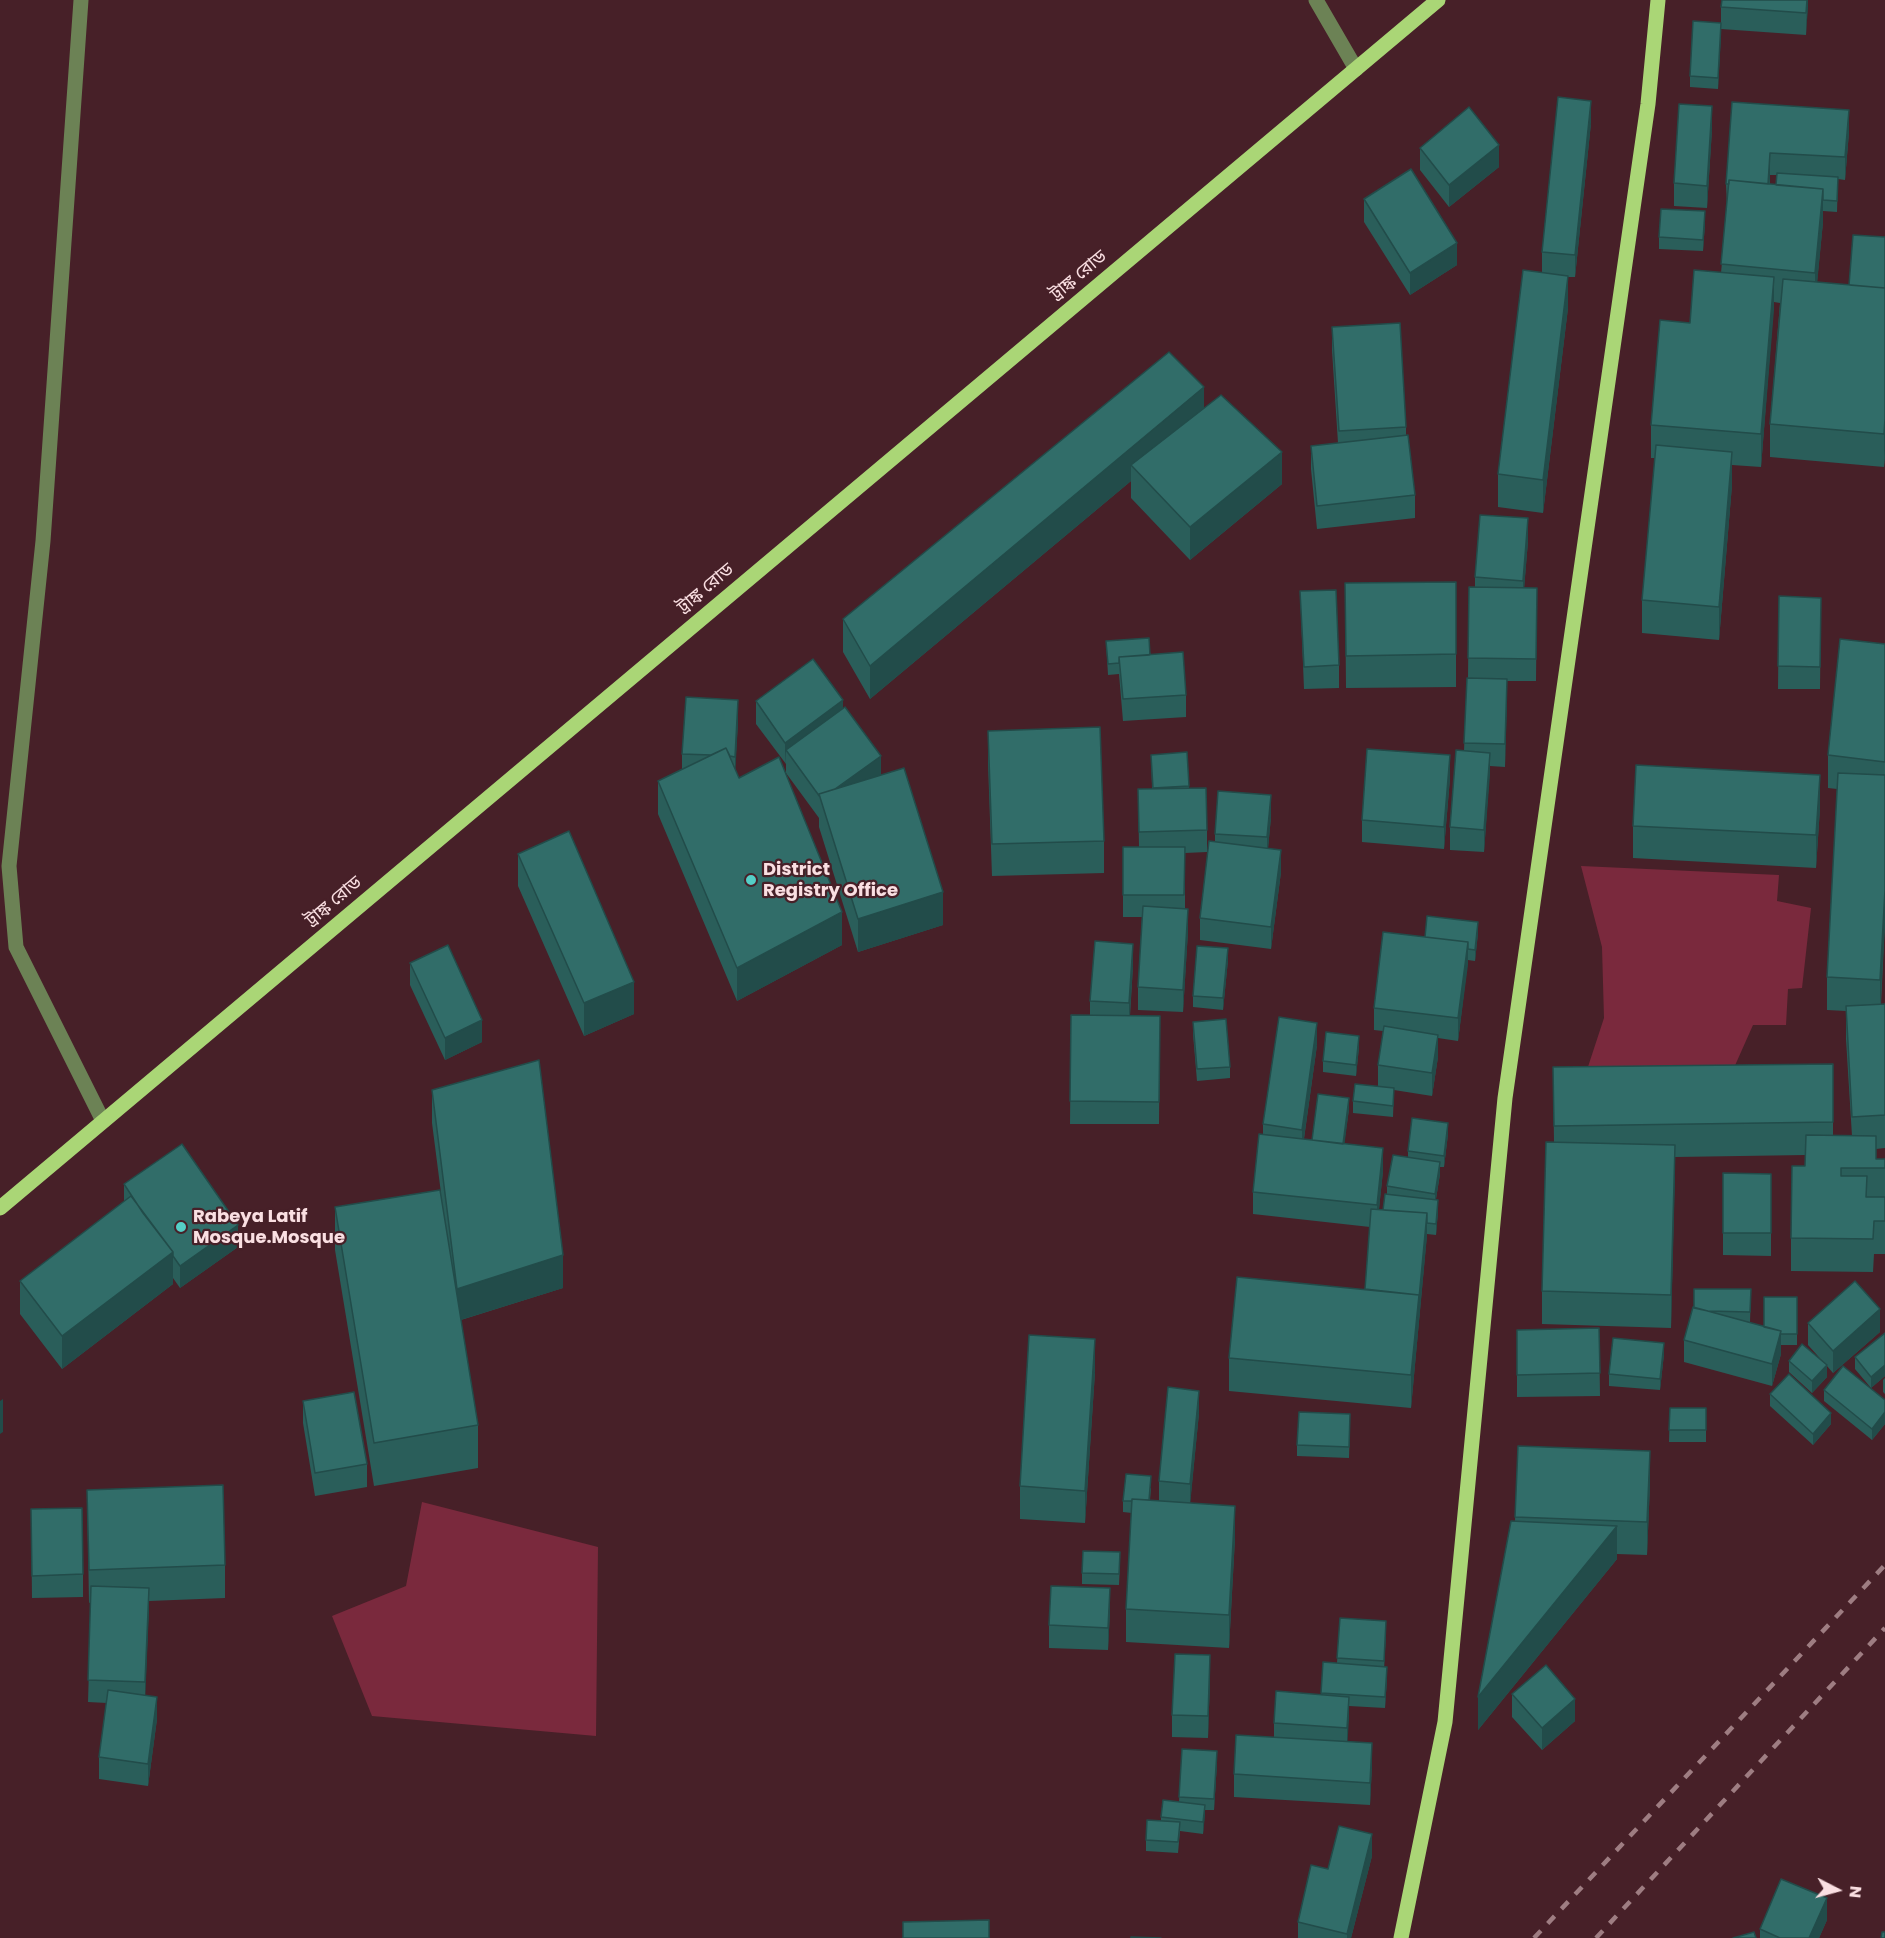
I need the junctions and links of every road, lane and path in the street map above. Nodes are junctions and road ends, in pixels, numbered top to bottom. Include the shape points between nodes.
1 (81, 0) edge
2 (1316, 0) edge
3 (1438, 0) edge
4 (1658, 0) edge
5 (1356, 69) junction
6 (103, 1121) junction
7 (0, 1208) edge
8 (1401, 1938) edge

1 - 6 street via 43,541 9,866 16,947
2 - 5 street
3 - 5 main road, ট্রাঙ্ক রোড
4 - 8 main road via 1648,104 1505,1098 1445,1722
5 - 6 main road, ট্রাঙ্ক রোড
6 - 7 main road, ট্রাঙ্ক রোড

